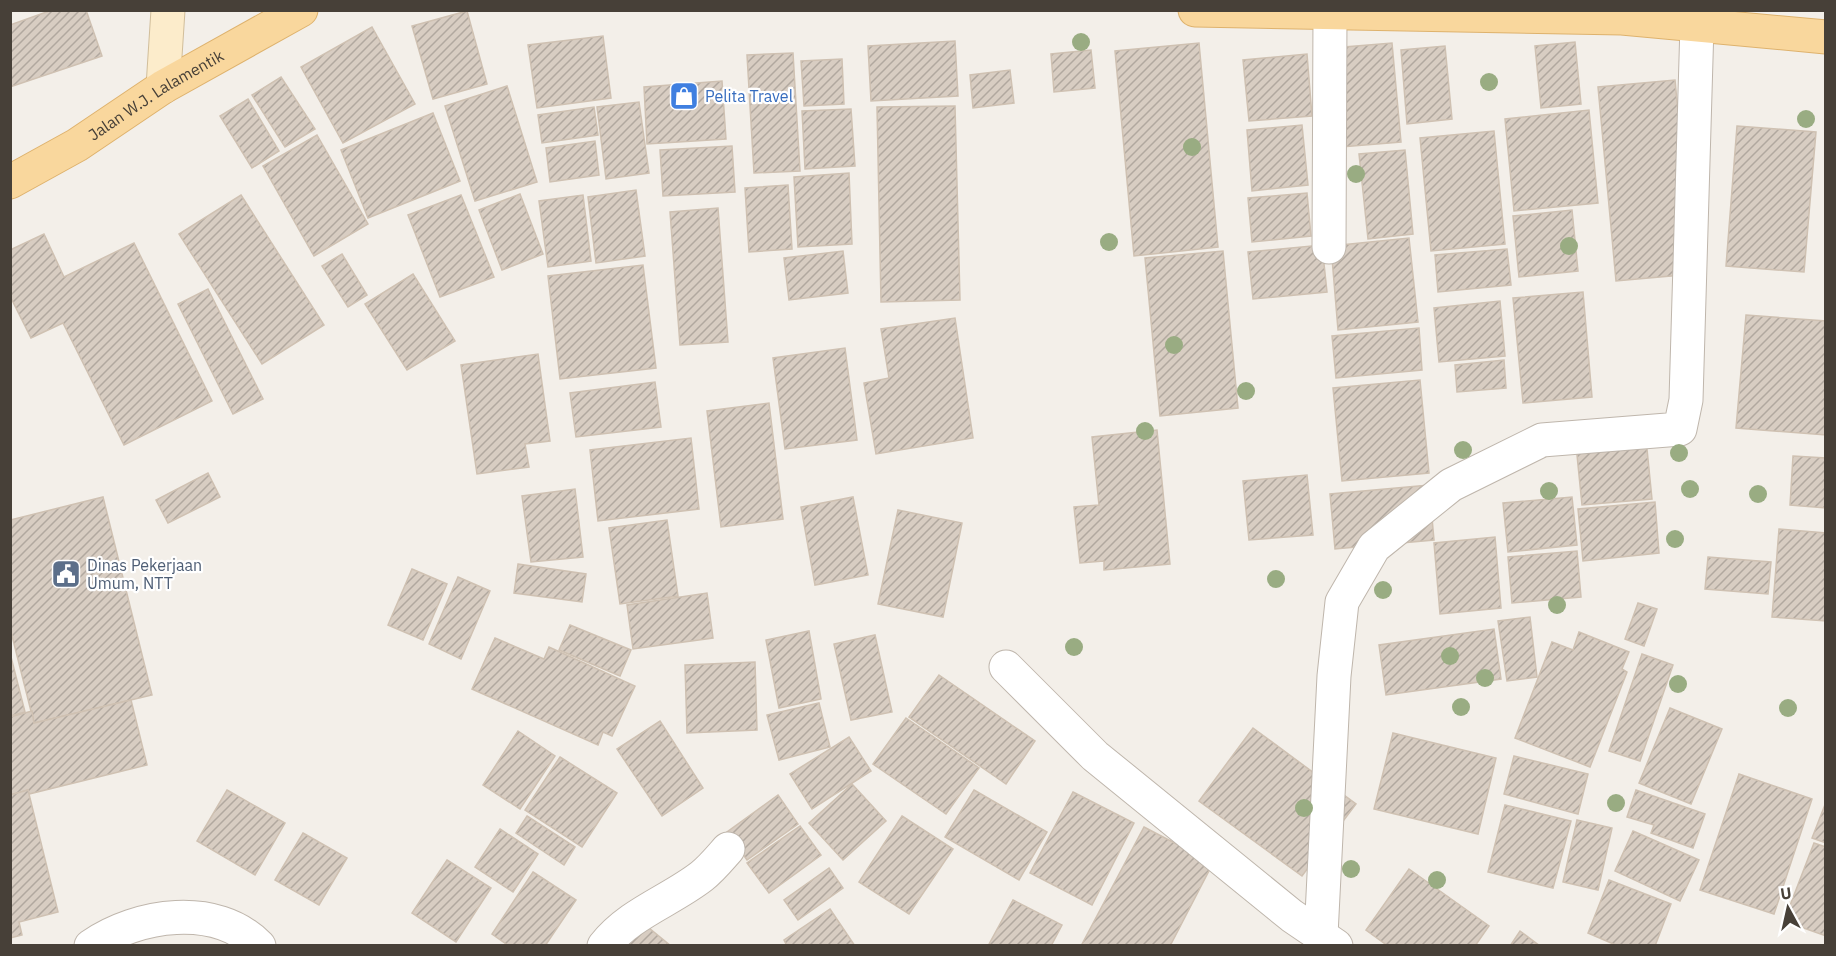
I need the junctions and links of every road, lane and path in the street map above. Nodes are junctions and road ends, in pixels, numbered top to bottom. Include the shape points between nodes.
1 (168, 10) edge
2 (302, 10) edge
3 (1196, 10) edge
4 (1575, 14) edge
5 (1330, 15) junction
6 (1697, 25) junction
7 (1826, 37) edge
8 (163, 87) junction
9 (10, 182) edge
10 (1329, 247) dead end
11 (1006, 667) dead end
12 (728, 849) dead end
13 (1328, 940) edge
14 (91, 945) edge
15 (259, 945) edge
16 (604, 945) edge

1 - 8 street
2 - 8 main road, Jalan W.J. Lalamentik
3 - 5 main road
4 - 5 main road
4 - 6 main road
5 - 10 street
6 - 7 main road
6 - 13 street via 1686,400 1680,429 1542,440 1451,485 1374,547 1341,602 1334,676
8 - 9 main road, Jalan W.J. Lalamentik via 77,145
11 - 13 street via 1095,756 1292,916
12 - 16 street via 702,876 648,908
14 - 15 street via 141,922 181,917 227,925

